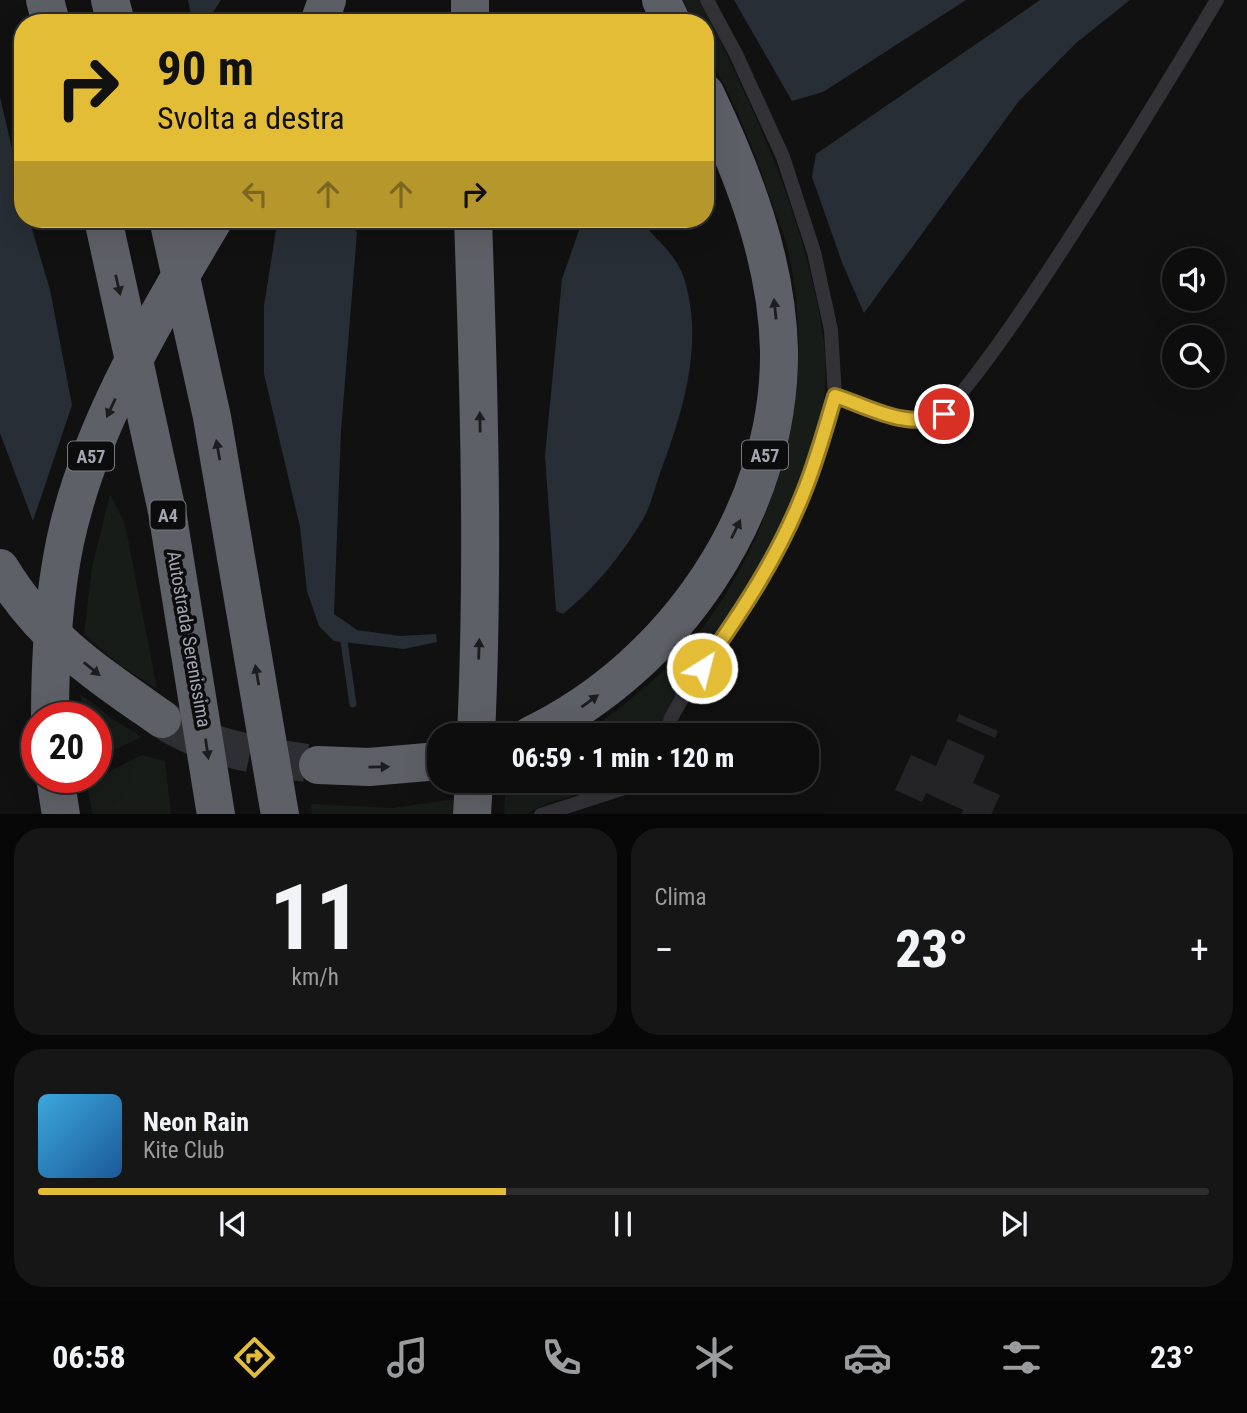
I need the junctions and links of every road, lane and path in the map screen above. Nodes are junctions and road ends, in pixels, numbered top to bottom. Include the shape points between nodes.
1 (707, 0) edge
2 (1217, 0) edge
3 (714, 116) edge
4 (105, 228) edge
5 (170, 228) edge
6 (209, 228) edge
7 (473, 228) edge
8 (835, 396) junction
9 (0, 568) edge
10 (51, 702) edge
11 (162, 719) tunnel mouth
12 (477, 723) edge
13 (556, 723) edge
14 (670, 723) edge
15 (427, 762) edge
16 (318, 765) tunnel mouth
17 (58, 793) edge
18 (610, 793) edge
19 (61, 814) edge
20 (216, 814) edge
21 (280, 814) edge
22 (541, 814) edge

1 - 8 lane via 782,155 814,252 831,330
2 - 8 lane via 1076,226 969,386 944,414 930,421 901,419
13 -> 3 highway, A57 via 604,691 671,628 726,551 765,453 779,351 772,282 762,237
4 -> 20 highway, Autostrada Serenissima / A4 via 167,511
21 -> 5 highway via 212,417
6 -> 10 highway, A57, bridge via 150,327 108,413 82,481 54,607
12 -> 7 highway via 480,419
8 - 14 lane via 803,495 774,556
9 -> 11 highway via 24,607 60,644
16 -> 15 highway
17 - 19 highway
18 - 22 lane

